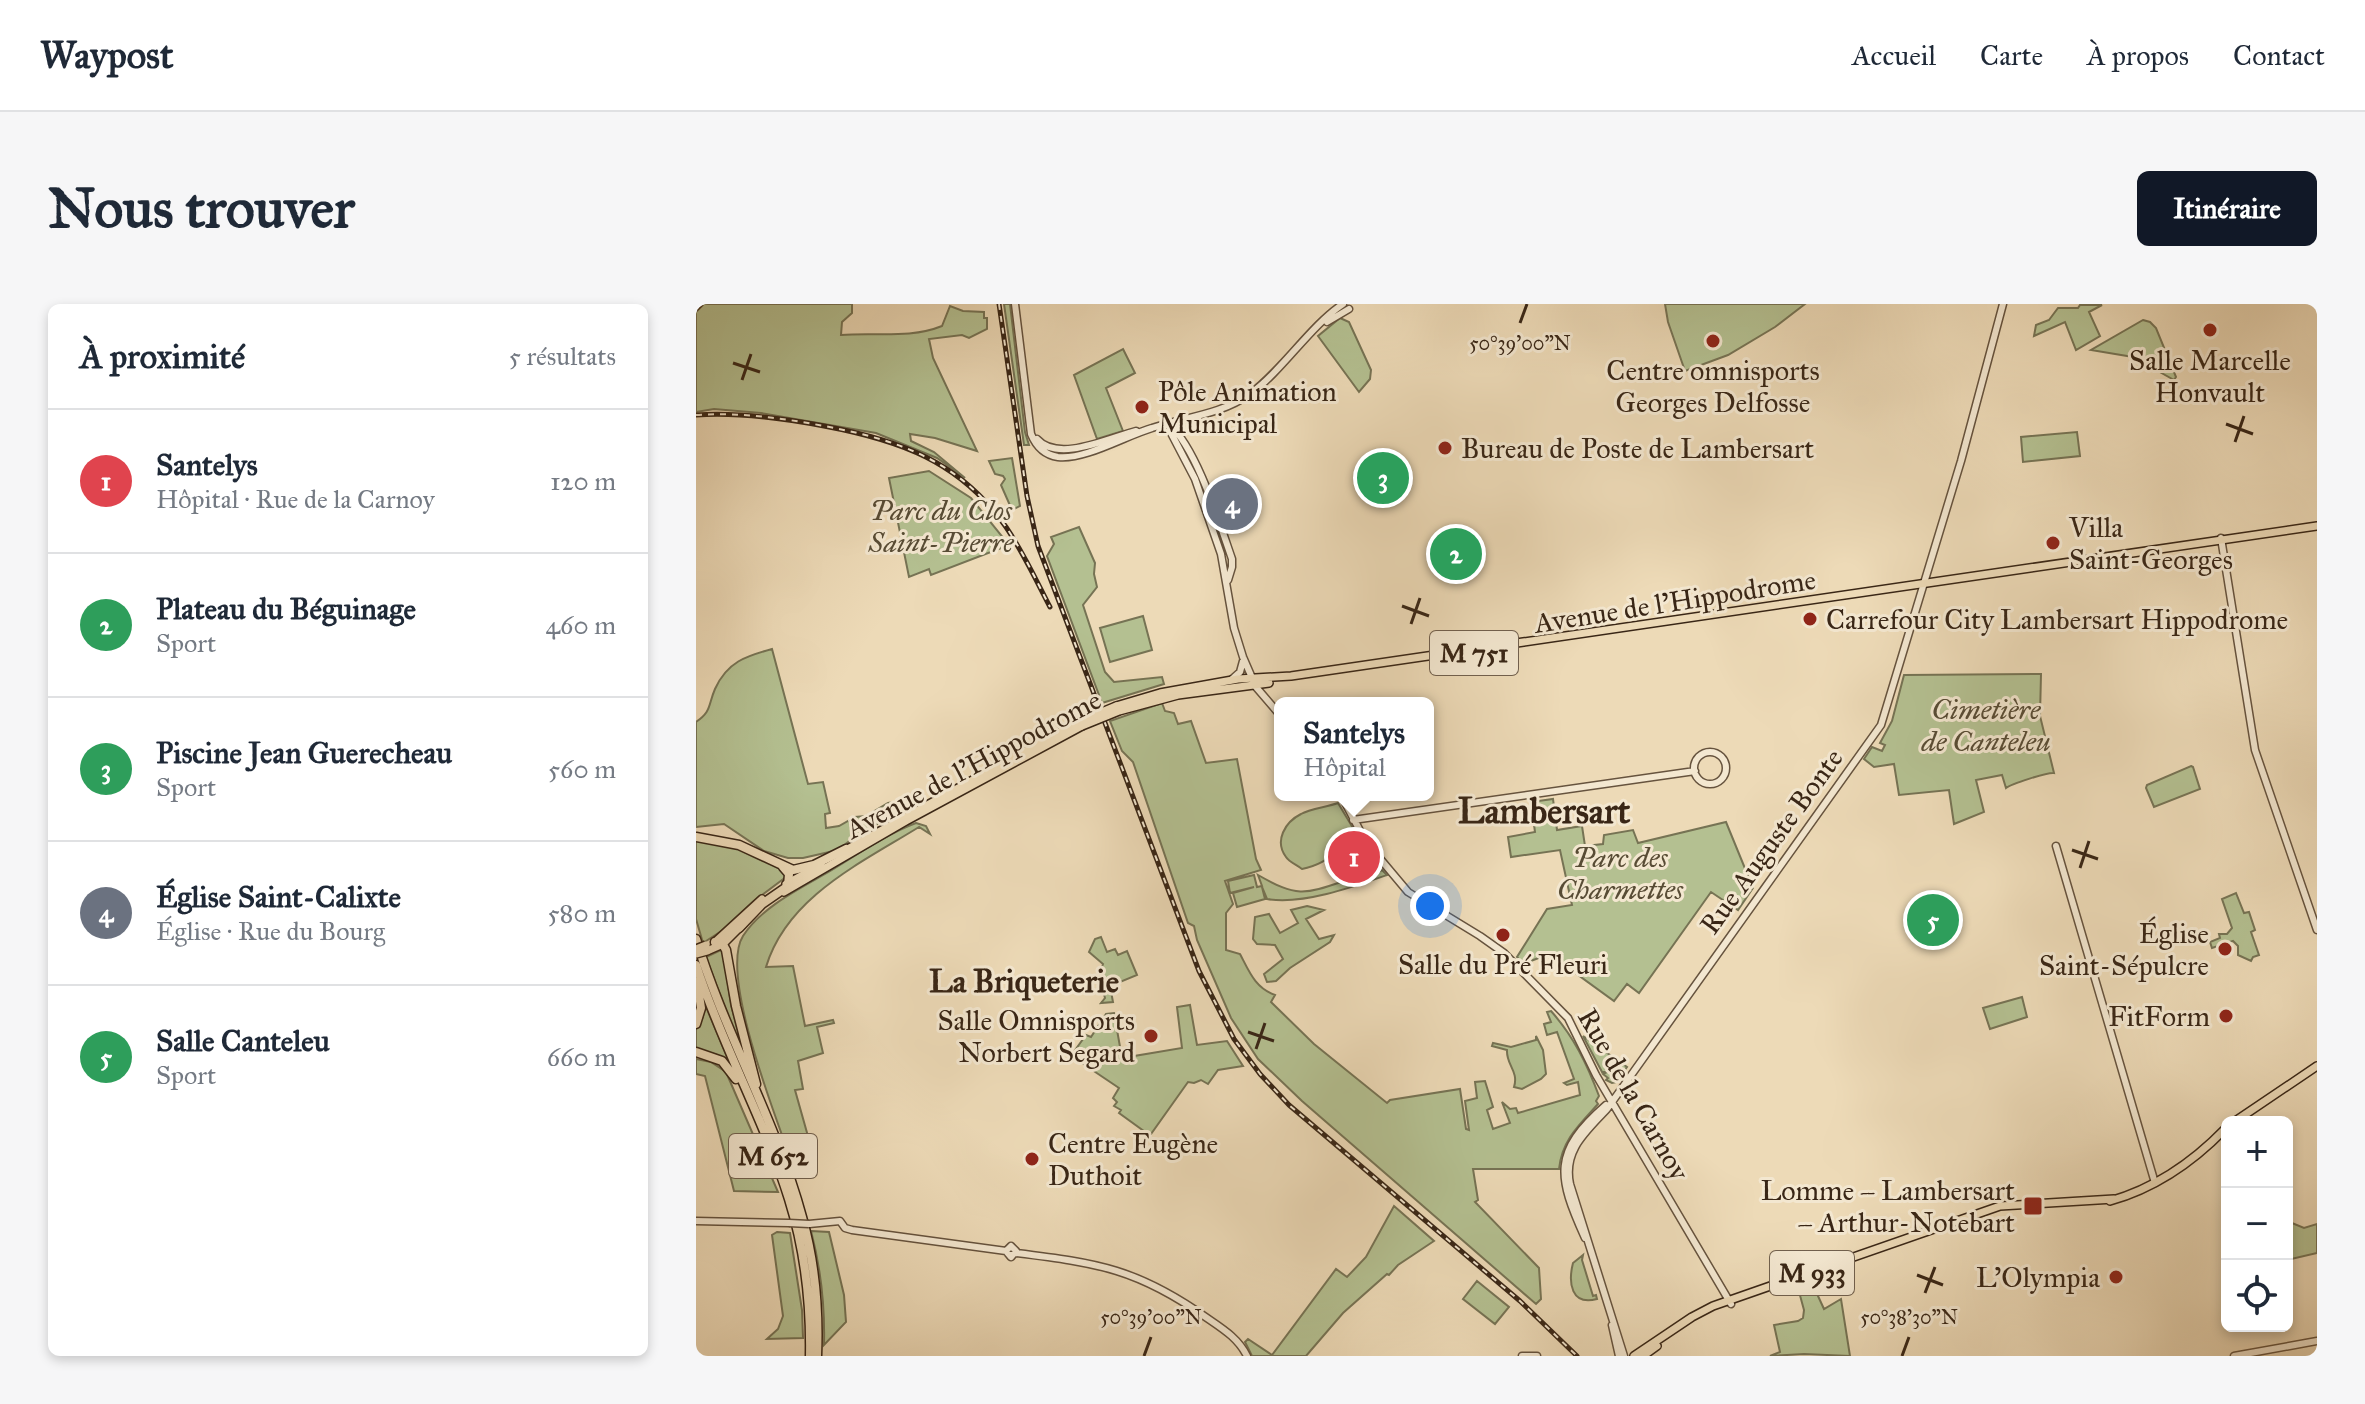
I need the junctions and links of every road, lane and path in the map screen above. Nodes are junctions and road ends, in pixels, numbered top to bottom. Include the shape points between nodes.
1 (1015, 304) edge
2 (2003, 304) edge
3 (1346, 307) edge
4 (1169, 424) junction
5 (2317, 526) edge
6 (2222, 540) junction
7 (1924, 584) junction
8 (1243, 657) junction
9 (1229, 681) junction
10 (1253, 681) junction
11 (1274, 707) edge
12 (1117, 709) junction
13 (1080, 724) junction
14 (1695, 771) junction
15 (1344, 801) edge
16 (1353, 820) junction
17 (696, 837) edge
18 (2056, 846) dead end
19 (846, 849) junction
20 (783, 867) junction
21 (790, 883) junction
22 (739, 928) junction
23 (2317, 930) edge
24 (696, 939) edge
25 (716, 944) junction
26 (696, 951) edge
27 (696, 965) edge
28 (696, 980) edge
29 (696, 1024) edge
30 (696, 1052) edge
31 (2317, 1066) edge
32 (1612, 1100) junction
33 (764, 1115) junction
34 (2243, 1116) edge
35 (2221, 1132) edge
36 (764, 1135) junction
37 (2155, 1183) junction
38 (696, 1221) edge
39 (1729, 1302) junction
40 (1621, 1340) junction
41 (2317, 1341) edge
42 (1643, 1353) edge
43 (810, 1356) edge
44 (817, 1356) edge
45 (1247, 1356) edge
46 (1522, 1356) edge
47 (1537, 1356) edge
48 (1622, 1356) edge
49 (1634, 1356) edge
50 (2234, 1356) edge

1 - 4 street via 1031,425 1040,443 1065,457
2 - 7 street, Rue Auguste Bonte
3 - 4 street via 1247,396 1207,415
4 - 8 street via 1202,487
5 - 6 main road, Avenue de l'Hippodrome / M 751
6 - 7 main road, Avenue de l'Hippodrome / M 751
6 - 23 street via 2254,743
7 - 10 main road, Avenue de l'Hippodrome / M 751
7 - 32 street, Rue Auguste Bonte via 1880,728
8 - 9 street via 1240,672
8 - 10 street
9 - 10 main road, Avenue de l'Hippodrome / M 751
9 - 12 main road, Avenue de l'Hippodrome / M 751 via 1171,691
10 - 11 street
10 - 12 main road, Avenue de l'Hippodrome / M 751
12 - 13 main road, Avenue de l'Hippodrome / M 751, bridge
13 - 19 main road, Avenue de l'Hippodrome / M 751
13 - 22 main road, Avenue de l'Hippodrome / M 751 via 829,865 769,901
14 - 14 street via 1701,781 1712,784 1724,777 1726,766 1719,755 1708,753 1697,760
14 - 16 street
15 - 16 street, Rue de la Carnoy
16 - 32 street, Rue de la Carnoy via 1408,892 1504,953 1565,1015
17 - 20 highway via 735,843
18 - 37 street
19 - 20 highway via 805,868
19 - 21 main road, Avenue de l'Hippodrome / M 751
20 - 21 highway
21 - 22 highway
21 - 25 main road, Avenue de l'Hippodrome / M 751 via 757,903
22 - 25 main road, Avenue de l'Hippodrome / M 751
24 - 33 highway, M 652
25 - 26 main road, Avenue de l'Hippodrome, bridge
25 - 33 highway via 729,965
27 - 36 highway, M 652
28 - 29 highway via 701,1004
30 - 36 highway via 728,1067
31 - 34 main road
32 - 39 street, Rue de la Carnoy
32 - 40 street, Rue Auguste Bonte via 1577,1142 1568,1169
32 - 48 street, Rue Auguste Bonte via 1572,1139 1563,1172
33 - 44 highway, M 652 via 790,1177 806,1235 816,1287
35 - 37 main road, M 933
36 - 43 highway, M 652 via 800,1242 810,1302
37 - 39 main road, M 933 via 2114,1199 2009,1205 1982,1212
38 - 45 street, bridge via 840,1221 852,1230 1006,1251 1011,1246 1016,1253 1098,1265 1173,1294 1240,1343
39 - 42 main road, M 933 via 1692,1317
40 - 42 street
40 - 48 street, Rue Auguste Bonte
41 - 50 street
42 - 49 main road, M 933
46 - 47 street

